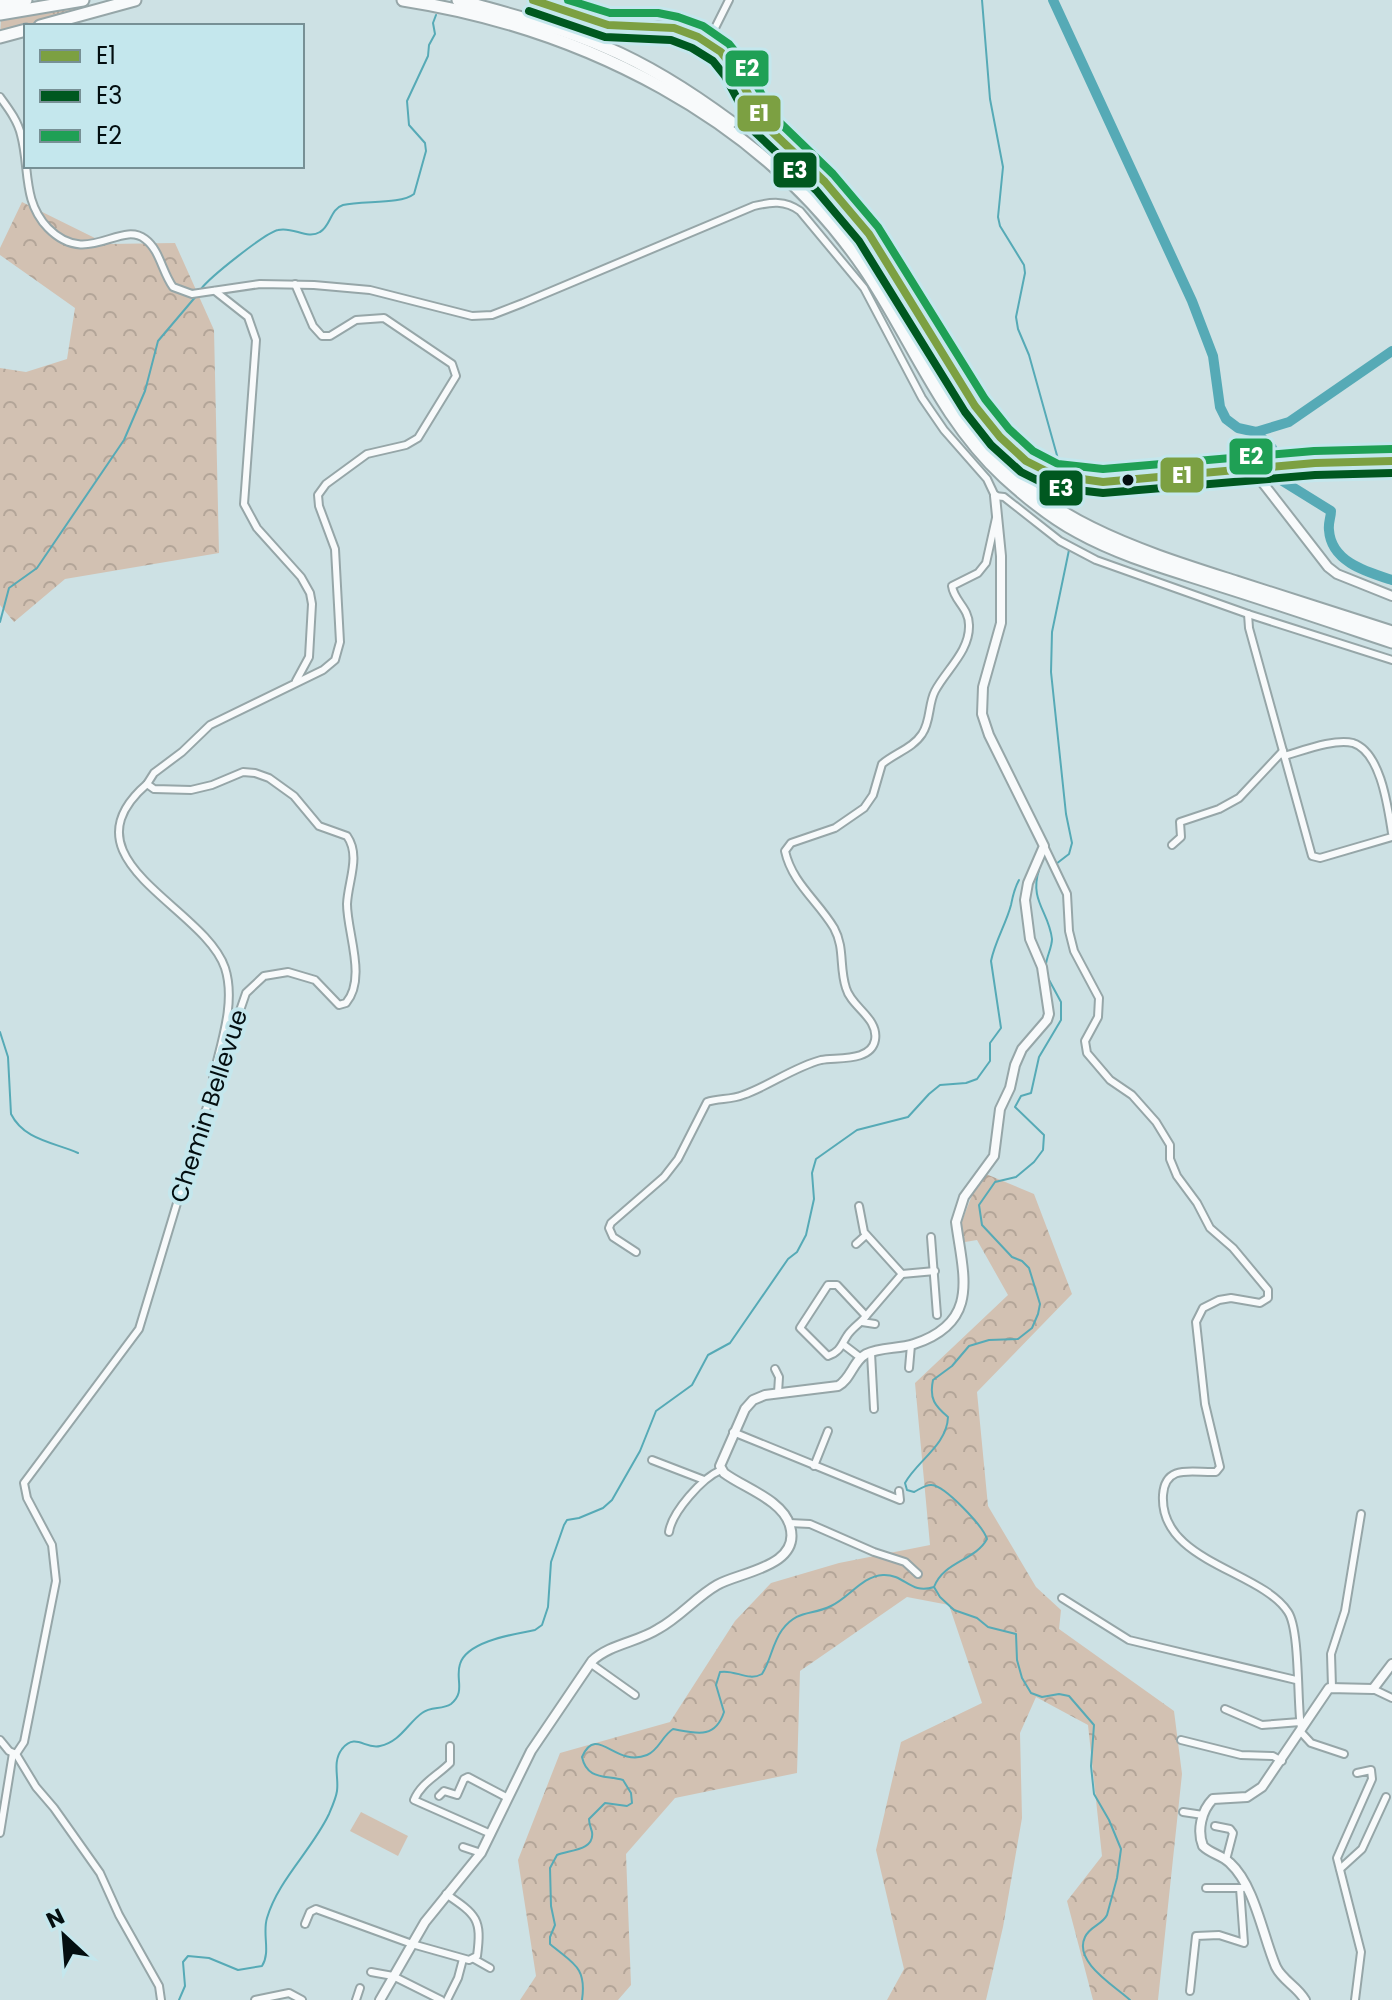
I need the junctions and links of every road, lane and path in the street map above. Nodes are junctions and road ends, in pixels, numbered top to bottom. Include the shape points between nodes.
1 (26, 0) edge
2 (83, 0) edge
3 (135, 0) edge
4 (403, 0) edge
5 (458, 0) edge
6 (533, 0) edge
7 (729, 0) edge
8 (3, 8) edge
9 (47, 24) edge
10 (634, 27) junction
11 (24, 31) edge
12 (713, 32) junction
13 (0, 37) edge
14 (709, 45) junction
15 (0, 97) edge
16 (24, 154) edge
17 (26, 168) edge
18 (295, 284) junction
19 (215, 291) junction
20 (1392, 461) edge
21 (1257, 468) junction
22 (995, 496) junction
23 (996, 518) junction
24 (1392, 596) edge
25 (1248, 614) junction
26 (1392, 632) edge
27 (1392, 642) edge
28 (1392, 660) edge
29 (294, 684) junction
30 (1284, 754) junction
31 (147, 784) junction
32 (1392, 835) edge
33 (1172, 845) dead end
34 (1044, 846) junction
35 (206, 1109) junction
36 (859, 1206) dead end
37 (866, 1235) junction
38 (931, 1237) dead end
39 (856, 1244) dead end
40 (636, 1252) dead end
41 (935, 1271) junction
42 (902, 1274) junction
43 (937, 1315) dead end
44 (864, 1319) junction
45 (875, 1324) dead end
46 (844, 1345) junction
47 (911, 1345) junction
48 (871, 1353) junction
49 (861, 1358) junction
50 (909, 1368) dead end
51 (775, 1369) dead end
52 (778, 1393) junction
53 (874, 1409) dead end
54 (828, 1431) dead end
55 (733, 1432) junction
56 (652, 1460) dead end
57 (814, 1466) junction
58 (721, 1470) junction
59 (704, 1480) junction
60 (899, 1491) dead end
61 (1361, 1514) dead end
62 (789, 1523) junction
63 (669, 1532) dead end
64 (918, 1574) dead end
65 (1062, 1598) dead end
66 (590, 1663) junction
67 (1392, 1664) edge
68 (1296, 1680) junction
69 (1332, 1687) junction
70 (1373, 1689) junction
71 (635, 1695) dead end
72 (1392, 1698) edge
73 (1225, 1709) dead end
74 (1300, 1727) junction
75 (0, 1740) edge
76 (1181, 1740) dead end
77 (450, 1746) dead end
78 (15, 1754) junction
79 (1344, 1754) dead end
80 (1282, 1761) junction
81 (1357, 1773) dead end
82 (439, 1796) dead end
83 (1386, 1797) dead end
84 (508, 1798) junction
85 (1183, 1812) dead end
86 (1203, 1815) junction
87 (1215, 1826) dead end
88 (0, 1833) edge
89 (491, 1834) junction
90 (463, 1847) dead end
91 (481, 1853) junction
92 (1226, 1860) junction
93 (1340, 1869) junction
94 (1206, 1888) dead end
95 (1243, 1888) junction
96 (446, 1894) junction
97 (305, 1924) dead end
98 (1195, 1925) dead end
99 (1196, 1936) junction
100 (412, 1944) junction
101 (463, 1959) junction
102 (474, 1959) junction
103 (490, 1968) dead end
104 (371, 1972) dead end
105 (393, 1976) junction
106 (360, 1988) dead end
107 (1190, 1991) dead end
108 (161, 2000) edge
109 (255, 2000) edge
110 (302, 2000) edge
111 (356, 2000) edge
112 (380, 2000) edge
113 (441, 2000) edge
114 (447, 2000) edge
115 (1305, 2000) edge
116 (1355, 2000) edge

1 - 8 highway
2 - 8 highway
3 - 9 highway
4 - 27 highway via 502,22 594,56 670,91 756,150 838,231 969,439 1005,477 1076,531 1125,554
5 - 26 highway via 604,46 703,101 763,147 822,201 863,252 982,441 1018,478 1065,513 1144,552
6 - 10 main road via 606,25
7 - 12 street
10 - 14 main road
10 - 14 main road via 667,27
11 - 13 highway
12 - 14 main road
12 - 14 street
14 - 21 main road via 743,82 763,122 828,185 871,237 968,395 1021,458 1052,475 1092,481
15 - 16 street via 21,134
17 - 19 street via 31,201 50,230 64,240 82,246 140,236 151,245 173,287 194,294
18 - 19 street
18 - 22 street via 370,290 486,316 754,206 787,204 800,211 864,288 922,398
18 - 29 street via 322,336 356,320 384,318 456,372 418,438 367,454 320,491 319,506 335,549 340,642 330,666
19 - 29 street via 248,317 256,340 244,504 310,593 309,657
20 - 21 main road
21 - 24 street via 1328,567
22 - 23 street
22 - 25 street via 1096,560
23 - 34 street via 1001,623 983,687 982,714
23 - 40 street via 986,563 952,586 969,616 968,637 933,695 922,734 882,764 864,808 785,851 802,888 835,931 846,988 868,1017 875,1041 862,1054 821,1060 744,1095 707,1102 664,1177 611,1223 613,1237
25 - 28 street
25 - 30 street
29 - 31 street via 210,725
30 - 32 street via 1347,742 1361,748 1387,797
30 - 32 street via 1315,859
30 - 33 street via 1239,798 1180,822 1181,837
31 - 35 street via 121,823 122,853 213,946 228,980 227,1014
31 - 35 street, Chemin Bellevue via 154,789 191,790 243,772 262,775 294,796 319,826 347,836 354,852 347,908 356,961 349,1001 337,1004 320,984 297,973 278,972 258,980 241,1003
34 - 47 street via 1025,900 1049,1014 1015,1065 1000,1109 994,1156 960,1205 956,1222 965,1285 961,1307 939,1332
34 - 68 street via 1067,894 1074,951 1099,998 1098,1017 1085,1041 1087,1053 1156,1122 1170,1145 1177,1176 1210,1228 1268,1290 1268,1298 1260,1303 1226,1298 1200,1313 1196,1332 1205,1404 1220,1467 1212,1473 1176,1472 1167,1482 1163,1502 1182,1541 1289,1613
35 - 78 street, Chemin Bellevue via 139,1329 24,1483 52,1545 56,1581 24,1742
36 - 37 street
37 - 39 street
37 - 42 street
38 - 41 street
41 - 42 street
41 - 43 street
42 - 44 street
44 - 45 street
44 - 46 street
44 - 46 street via 862,1308 837,1285 825,1287 800,1328 830,1359
46 - 49 street
47 - 48 street
47 - 50 street
48 - 49 street
48 - 53 street
49 - 52 street via 838,1386
51 - 52 street
52 - 55 street via 753,1400
54 - 57 street
55 - 57 street
55 - 58 street
56 - 59 street
57 - 60 street via 900,1500
58 - 59 street
58 - 62 street via 772,1503
59 - 63 street via 688,1495
61 - 69 street via 1345,1611 1331,1654
62 - 64 street via 810,1524 905,1562
62 - 66 street via 791,1537 775,1562 718,1584 668,1624
65 - 68 street via 1129,1640
66 - 71 street
66 - 84 street via 531,1751
67 - 70 street
68 - 74 street
69 - 70 street
69 - 74 street
70 - 72 street
73 - 74 street via 1262,1725
74 - 79 street via 1311,1743
74 - 80 street
75 - 78 street
76 - 80 street
77 - 89 street via 450,1763 414,1800
78 - 88 street
78 - 108 street via 100,1873 159,1986
80 - 86 street via 1258,1792 1213,1799
81 - 93 street via 1371,1770 1372,1779 1337,1853
82 - 84 street via 444,1791 457,1795 468,1777
83 - 93 street via 1362,1849
84 - 89 street
85 - 86 street
86 - 92 street via 1203,1846
87 - 92 street via 1233,1833
89 - 91 street
90 - 91 street
91 - 96 street
92 - 95 street via 1239,1873
93 - 116 street via 1361,1952
94 - 95 street
95 - 99 street via 1244,1943 1219,1935
95 - 115 street via 1264,1926 1277,1967
96 - 100 street
96 - 102 street via 479,1924
97 - 100 street via 316,1909
98 - 99 street
99 - 107 street
100 - 101 street
100 - 105 street
101 - 102 street
101 - 114 street
102 - 103 street
104 - 105 street
105 - 112 street
105 - 113 street
106 - 111 street
109 - 110 street via 289,1993

